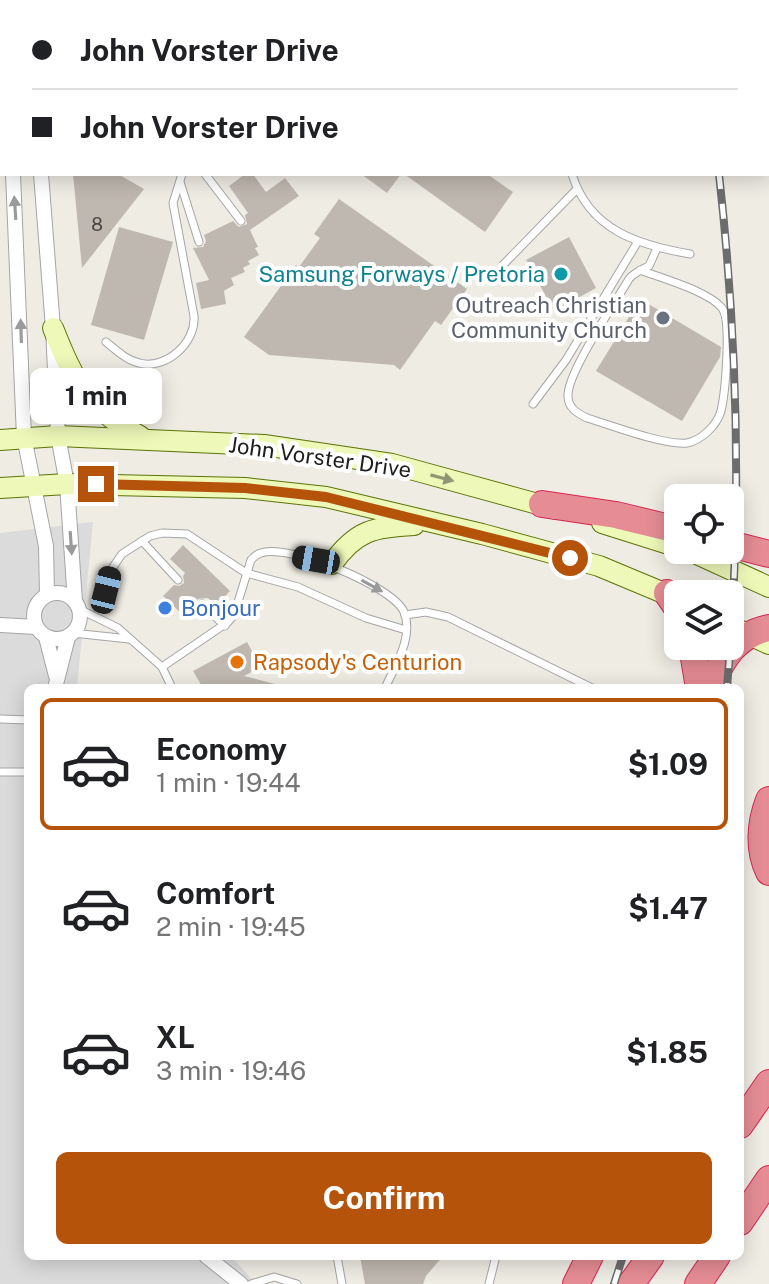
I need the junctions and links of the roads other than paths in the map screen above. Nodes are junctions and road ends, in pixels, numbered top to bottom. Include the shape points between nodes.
1 (13, 176) edge
2 (41, 176) edge
3 (207, 176) edge
4 (573, 176) edge
5 (181, 177) edge
6 (577, 189) junction
7 (241, 221) dead end
8 (199, 242) dead end
9 (637, 243) junction
10 (657, 248) junction
11 (690, 254) dead end
12 (502, 266) dead end
13 (640, 270) junction
14 (53, 328) junction
15 (106, 342) dead end
16 (533, 404) dead end
17 (58, 436) junction
18 (24, 437) junction
19 (144, 438) junction
20 (0, 440) edge
21 (67, 484) junction
22 (34, 485) junction
23 (0, 488) edge
24 (542, 504) junction
25 (434, 524) junction
26 (664, 527) edge
27 (142, 541) junction
28 (664, 543) edge
29 (744, 548) edge
30 (769, 554) edge
31 (332, 564) junction
32 (719, 564) edge
33 (246, 573) junction
34 (178, 580) dead end
35 (769, 587) edge
36 (106, 590) dead end
37 (47, 595) junction
38 (664, 595) edge
39 (202, 604) dead end
40 (77, 605) junction
41 (405, 615) junction
42 (2, 625) edge
43 (38, 626) junction
44 (225, 626) junction
45 (406, 630) junction
46 (754, 633) edge
47 (71, 635) junction
48 (131, 639) junction
49 (694, 660) edge
50 (162, 667) junction
51 (56, 682) edge
52 (170, 684) edge
53 (387, 684) edge
54 (584, 684) edge
55 (698, 684) edge
56 (710, 684) edge
57 (0, 719) edge
58 (24, 720) edge
59 (0, 772) edge
60 (24, 772) edge
61 (769, 800) edge
62 (769, 872) edge
63 (769, 1083) edge
64 (744, 1119) edge
65 (769, 1179) edge
66 (744, 1216) edge
67 (211, 1260) edge
68 (338, 1260) edge
69 (495, 1260) edge
70 (588, 1260) edge
71 (648, 1260) edge
72 (714, 1260) edge
73 (241, 1284) edge
74 (251, 1284) edge
75 (297, 1284) edge
76 (342, 1284) edge
77 (489, 1284) edge
78 (576, 1284) edge
79 (631, 1284) edge
80 (698, 1284) edge

18 -> 1 street
2 - 14 street
3 - 7 lane
4 - 6 lane
5 - 8 lane
5 - 15 lane via 173,203 194,316 191,337 168,359 148,365 134,363
6 - 9 lane via 602,220
6 - 12 lane
9 - 10 lane
9 - 16 lane
10 - 11 lane
10 - 13 lane via 652,262
13 - 13 lane via 629,279 574,375 567,394 570,406 587,418 674,443 696,441 721,412 726,315 713,301
14 - 17 street
14 - 19 main road via 82,391 114,423
17 - 18 main road, John Vorster Drive
17 - 19 main road, John Vorster Drive
17 - 21 street
18 - 20 main road, John Vorster Drive
18 - 22 street
19 -> 24 main road, John Vorster Drive via 264,445 392,464
21 - 22 main road, John Vorster Drive
21 - 25 main road, John Vorster Drive via 245,488 326,497
21 -> 40 street
22 - 23 main road, John Vorster Drive
22 - 37 street via 48,560
24 - 26 highway
24 - 28 main road, John Vorster Drive
25 - 31 main road via 367,531 348,543
25 - 38 main road, John Vorster Drive via 599,566
27 - 33 lane via 162,533 187,534
27 - 34 lane
27 - 36 lane via 122,554
29 - 30 highway
31 - 33 lane via 266,552 254,557
31 -> 41 lane via 394,599
32 - 35 main road
33 - 44 lane via 234,615
33 - 45 lane via 298,587
37 - 40 street via 62,593
37 - 43 street via 41,599
39 - 44 lane
40 - 47 street via 79,625
40 - 48 lane
41 - 45 lane
41 - 54 lane via 448,617
42 - 43 street
43 - 47 street via 60,640
43 - 51 street
44 - 50 lane
45 - 53 lane
46 - 56 highway via 723,659
47 - 48 lane
47 - 51 street
48 - 50 lane
49 - 55 highway
50 - 52 lane
57 - 58 lane
59 - 60 lane
61 - 62 highway via 762,848
63 - 64 highway
65 - 66 highway
67 - 73 street
68 - 76 lane
69 - 77 lane
70 - 78 highway
71 - 79 highway
72 - 80 highway
74 - 75 lane via 274,1277

